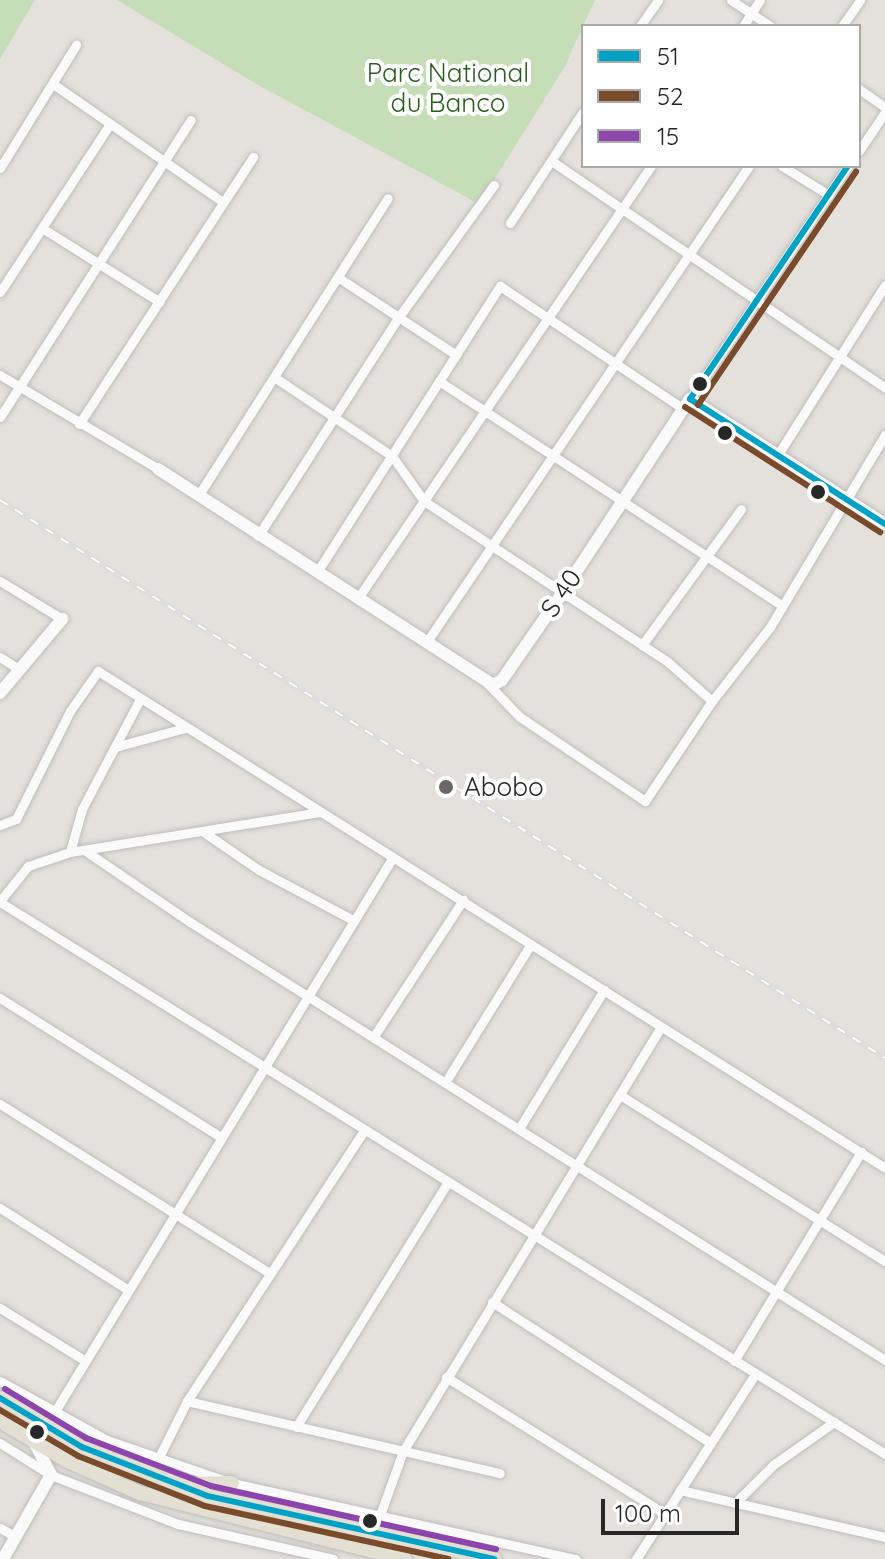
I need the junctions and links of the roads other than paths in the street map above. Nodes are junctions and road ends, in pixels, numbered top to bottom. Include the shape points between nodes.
1 (658, 0) edge
2 (731, 0) edge
3 (760, 0) edge
4 (860, 0) edge
5 (751, 13) junction
6 (641, 24) edge
7 (744, 24) edge
8 (767, 24) edge
9 (843, 24) edge
10 (76, 45) dead end
11 (56, 86) junction
12 (861, 91) edge
13 (885, 110) edge
14 (581, 115) edge
15 (191, 120) dead end
16 (110, 124) junction
17 (861, 148) edge
18 (253, 157) dead end
19 (165, 162) junction
20 (553, 162) junction
21 (0, 168) edge
22 (650, 168) edge
23 (748, 168) edge
24 (785, 168) edge
25 (847, 168) edge
26 (494, 185) dead end
27 (829, 195) junction
28 (388, 198) dead end
29 (223, 202) junction
30 (620, 210) junction
31 (510, 223) dead end
32 (42, 228) junction
33 (690, 255) junction
34 (100, 265) junction
35 (339, 278) junction
36 (885, 285) edge
37 (0, 292) edge
38 (757, 299) junction
39 (160, 302) junction
40 (398, 318) junction
41 (547, 319) junction
42 (456, 355) junction
43 (839, 357) junction
44 (616, 365) junction
45 (0, 375) edge
46 (274, 377) junction
47 (439, 381) junction
48 (18, 387) junction
49 (885, 388) edge
50 (687, 404) junction
51 (485, 410) junction
52 (0, 417) edge
53 (334, 417) junction
54 (79, 424) junction
55 (885, 435) edge
56 (392, 456) junction
57 (777, 456) junction
58 (556, 457) junction
59 (158, 469) joint
60 (198, 496) junction
61 (844, 499) junction
62 (424, 501) junction
63 (622, 501) junction
64 (741, 509) dead end
65 (885, 524) edge
66 (258, 536) junction
67 (494, 548) junction
68 (707, 557) junction
69 (317, 572) junction
70 (0, 581) edge
71 (563, 592) junction
72 (358, 598) junction
73 (781, 605) junction
74 (62, 619) joint
75 (426, 643) junction
76 (642, 645) junction
77 (0, 657) edge
78 (17, 668) junction
79 (488, 684) junction
80 (0, 693) edge
81 (140, 699) junction
82 (712, 701) junction
83 (185, 728) junction
84 (115, 747) junction
85 (321, 812) junction
86 (0, 825) edge
87 (205, 833) junction
88 (70, 852) junction
89 (87, 852) junction
90 (393, 857) junction
91 (463, 900) junction
92 (0, 901) edge
93 (353, 920) junction
94 (531, 944) junction
95 (604, 990) junction
96 (309, 995) junction
97 (0, 998) edge
98 (661, 1027) junction
99 (374, 1036) junction
100 (264, 1068) junction
101 (446, 1081) junction
102 (620, 1095) junction
103 (0, 1104) edge
104 (520, 1127) junction
105 (364, 1131) junction
106 (221, 1137) junction
107 (861, 1152) junction
108 (576, 1165) junction
109 (885, 1168) edge
110 (447, 1183) junction
111 (0, 1208) edge
112 (174, 1214) junction
113 (817, 1221) junction
114 (533, 1234) junction
115 (885, 1261) edge
116 (268, 1272) junction
117 (128, 1290) junction
118 (777, 1290) junction
119 (492, 1302) junction
120 (0, 1308) edge
121 (84, 1360) junction
122 (885, 1360) edge
123 (734, 1361) junction
124 (755, 1374) junction
125 (446, 1377) junction
126 (0, 1381) edge
127 (0, 1398) edge
128 (187, 1401) junction
129 (53, 1412) junction
130 (0, 1421) edge
131 (834, 1422) junction
132 (46, 1426) junction
133 (296, 1427) junction
134 (32, 1440) junction
135 (0, 1443) edge
136 (711, 1443) junction
137 (403, 1451) junction
138 (885, 1454) edge
139 (159, 1457) junction
140 (500, 1473) dead end
141 (51, 1475) junction
142 (232, 1483) junction
143 (175, 1484) junction
144 (680, 1490) junction
145 (735, 1503) junction
146 (665, 1514) junction
147 (380, 1515) junction
148 (0, 1528) edge
149 (16, 1537) junction
150 (885, 1537) edge
151 (3, 1559) edge
152 (333, 1559) edge
153 (405, 1559) edge
154 (494, 1559) edge
155 (576, 1559) edge
156 (636, 1559) edge

1 - 6 street
2 - 5 street
3 - 5 street
4 - 9 street
5 - 7 street
5 - 8 street
10 - 11 street
11 - 16 street
11 - 21 street
12 - 13 street
13 - 17 street
14 - 20 street
15 - 19 street
16 - 19 street
16 - 32 street
18 - 29 street
19 - 29 street
19 - 34 street
20 - 30 street
20 - 31 street
22 - 30 street
23 - 33 street
24 - 27 street
25 - 27 street, S 40
26 - 40 street
27 - 38 street, S 40
28 - 35 street
29 - 39 street
30 - 33 street
30 - 41 street
32 - 34 street
32 - 37 street
33 - 38 street
33 - 44 street
34 - 39 street
34 - 48 street
35 - 40 street
35 - 46 street
36 - 43 street
38 - 43 street
38 - 50 street, S 40
39 - 54 street
40 - 42 street
40 - 53 street
41 - 42 street via 500,286
41 - 44 street
41 - 51 street
42 - 47 street
43 - 49 street
43 - 57 street
44 - 50 street
44 - 58 street
45 - 48 street
46 - 53 street
46 - 60 street
47 - 51 street
47 - 56 street
48 - 52 street
48 - 54 street
50 - 57 street
50 - 63 street, S 40
51 - 58 street
51 - 62 street
53 - 56 street
53 - 66 street
54 - 59 street
55 - 61 street
56 - 62 street
56 - 69 street
57 - 61 street
58 - 63 street
58 - 67 street
59 - 60 street
60 - 66 street
61 - 65 street
61 - 73 street
62 - 67 street
62 - 72 street
63 - 68 street
63 - 71 street, S 40
64 - 68 street
66 - 69 street
67 - 71 street
67 - 75 street
68 - 73 street
68 - 76 street
69 - 72 street
70 - 74 street
71 - 76 street
71 - 79 street, S 40 via 502,680
72 - 75 street
73 - 82 street
74 - 78 street
75 - 79 street
76 - 82 street
77 - 78 street
78 - 80 street
79 - 82 street via 520,717 645,801
81 - 83 street
81 - 84 street
81 - 86 street via 98,671 70,711 16,819
83 - 84 street
83 - 85 street
84 - 88 street via 79,816
85 - 87 street
85 - 90 street
87 - 89 street
87 - 93 street via 259,870
88 - 89 street
88 - 92 street via 28,866
89 - 96 street
90 - 91 street
90 - 93 street
91 - 94 street
91 - 99 street
92 - 100 street
93 - 96 street
94 - 95 street
94 - 101 street
95 - 98 street
95 - 104 street
96 - 99 street
96 - 100 street
97 - 106 street
98 - 102 street
98 - 107 street
99 - 101 street
100 - 105 street
100 - 106 street
101 - 104 street
102 - 108 street
102 - 113 street
103 - 112 street
104 - 108 street
105 - 110 street
105 - 116 street
106 - 112 street
107 - 109 street
107 - 113 street
108 - 114 street
108 - 118 street
110 - 114 street
110 - 133 street
111 - 117 street
112 - 116 street
112 - 117 street
113 - 115 street
113 - 118 street
114 - 119 street
114 - 123 street
116 - 128 street
117 - 121 street
118 - 122 street
118 - 123 street
119 - 125 street
119 - 136 street
120 - 121 street
121 - 129 street
123 - 124 street
124 - 131 street
124 - 136 street
125 - 137 street
125 - 146 street
126 - 129 street
127 - 132 main road
128 - 133 street
128 - 139 street
129 - 132 street
129 - 139 street
130 - 134 main road
131 - 138 street
131 - 145 street via 773,1465
132 - 143 main road via 82,1447
133 - 137 street
134 - 141 street via 46,1457
134 - 153 main road via 140,1493
135 - 141 street
136 - 144 street
137 - 140 street
137 - 147 street
139 - 142 street
141 - 149 street
141 - 152 street via 178,1524
142 - 143 main road
142 - 147 street
143 - 154 main road via 208,1496
144 - 145 street
144 - 146 street
145 - 150 street
146 - 156 street
147 - 155 street
148 - 149 street
149 - 151 street

